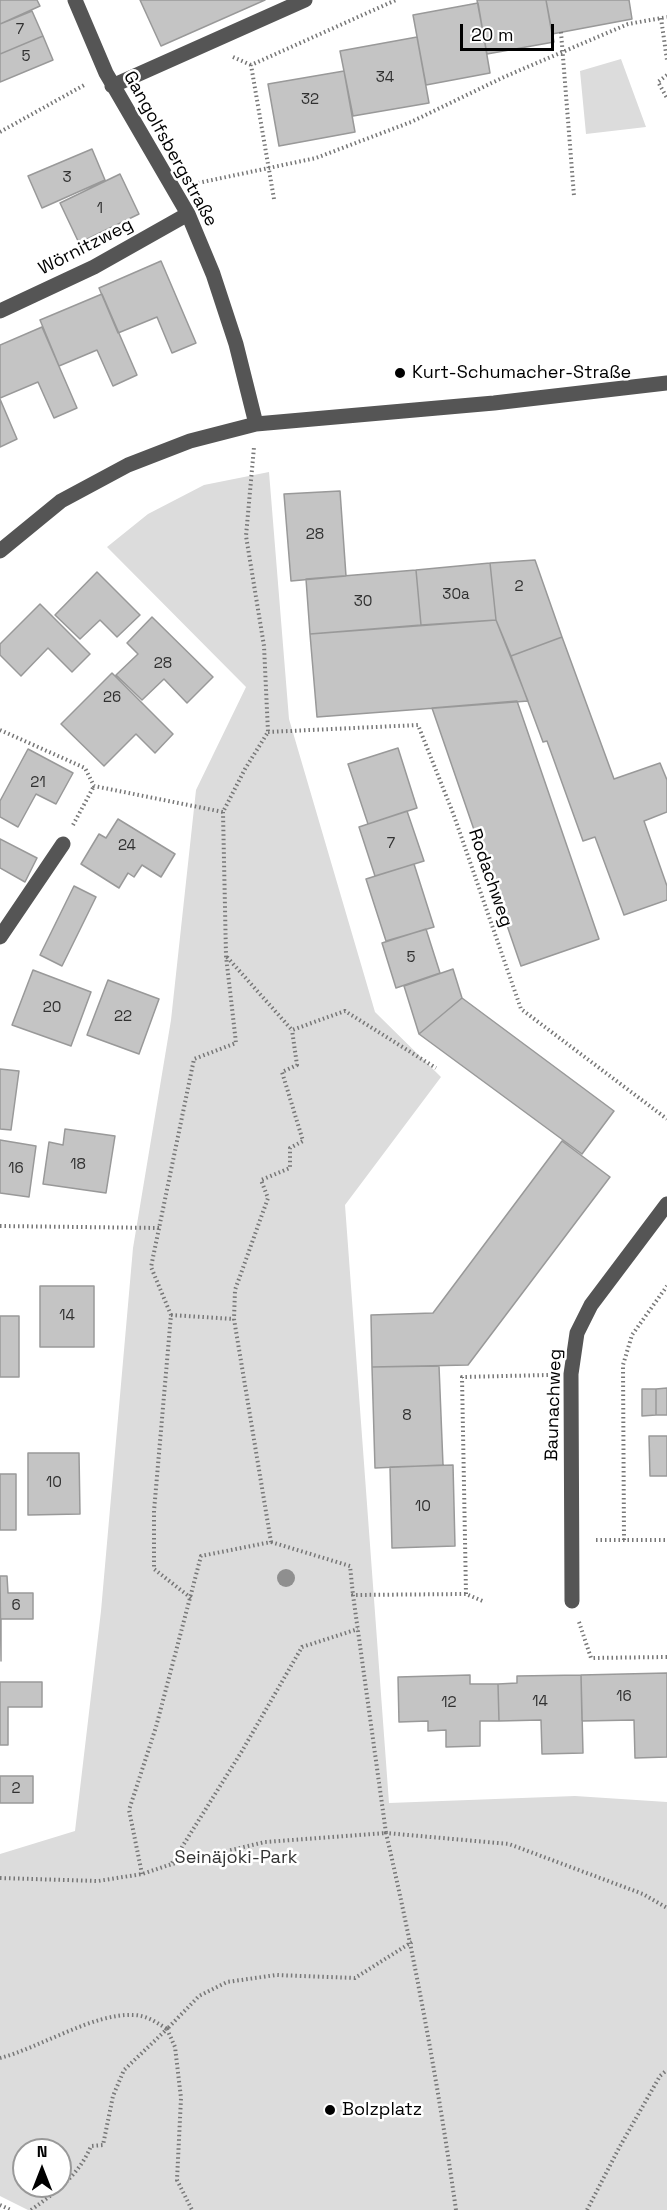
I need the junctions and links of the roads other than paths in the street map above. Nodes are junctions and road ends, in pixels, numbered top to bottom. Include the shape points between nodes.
1 (75, 0) edge
2 (305, 0) edge
3 (109, 79) junction
4 (188, 214) junction
5 (0, 311) edge
6 (667, 383) edge
7 (256, 424) junction
8 (0, 551) edge
9 (63, 844) road end
10 (5, 931) edge
11 (667, 1204) edge
12 (572, 1601) road end

1 - 3 street, Gangolfsbergstraße
2 - 3 street
3 - 4 street, Gangolfsbergstraße
4 - 5 street, Wörnitzweg via 94,267
4 - 7 street, Gangolfsbergstraße via 236,344
6 - 7 street
7 - 8 street via 190,441 128,465 61,501
9 - 10 street
11 - 12 street, Baunachweg via 591,1305 578,1333 571,1374

